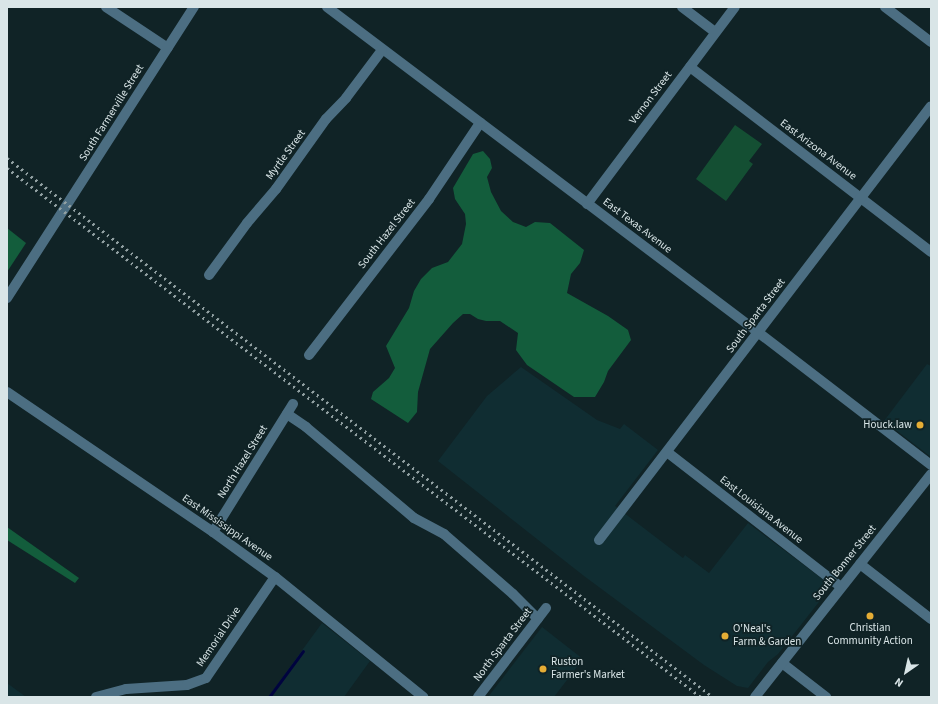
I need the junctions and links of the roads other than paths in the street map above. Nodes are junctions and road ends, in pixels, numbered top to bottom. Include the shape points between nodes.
1 (106, 7) edge
2 (194, 7) edge
3 (327, 7) edge
4 (682, 7) edge
5 (735, 7) edge
6 (885, 7) edge
7 (715, 32) junction
8 (931, 42) edge
9 (168, 48) junction
10 (382, 50) junction
11 (690, 67) junction
12 (931, 106) edge
13 (480, 123) junction
14 (861, 198) junction
15 (587, 204) junction
16 (931, 252) edge
17 (209, 275) dead end
18 (7, 298) edge
19 (759, 333) junction
20 (309, 355) dead end
21 (7, 392) edge
22 (293, 404) dead end
23 (287, 414) junction
24 (667, 452) junction
25 (931, 465) edge
26 (931, 474) edge
27 (213, 532) junction
28 (599, 540) dead end
29 (860, 564) junction
30 (275, 577) junction
31 (841, 587) junction
32 (546, 608) dead end
33 (538, 619) junction
34 (931, 619) edge
35 (780, 665) junction
36 (96, 697) edge
37 (423, 697) edge
38 (478, 697) edge
39 (755, 697) edge
40 (826, 697) edge

1 - 9 street
2 - 9 street, South Farmerville Street
3 - 10 street, East Texas Avenue
4 - 7 street
5 - 7 street, Vernon Street
6 - 8 street
7 - 11 street, Vernon Street
9 - 18 street, South Farmerville Street
10 - 13 street, East Texas Avenue
10 - 17 street, Myrtle Street via 346,98 326,119
11 - 14 street, East Arizona Avenue
11 - 15 street, Vernon Street
12 - 14 street, South Sparta Street
13 - 15 street, East Texas Avenue
13 - 20 street, South Hazel Street via 429,199
14 - 16 street, East Arizona Avenue
14 - 19 street, South Sparta Street
15 - 19 street, East Texas Avenue
19 - 24 street, South Sparta Street
19 - 25 street, East Texas Avenue
21 - 27 street, East Mississippi Avenue
22 - 23 street, North Hazel Street
23 - 27 street, North Hazel Street
23 - 33 street via 414,518 444,534
24 - 28 street, South Sparta Street
24 - 31 street, East Louisiana Avenue
26 - 29 street, South Bonner Street
27 - 30 street, East Mississippi Avenue
29 - 31 street, South Bonner Street
29 - 34 street
30 - 36 street, Memorial Drive via 206,678 187,685 126,689
30 - 37 street, East Mississippi Avenue
31 - 35 street, South Bonner Street
32 - 33 street, North Sparta Street
33 - 38 street, North Sparta Street
35 - 39 street, South Bonner Street
35 - 40 street

